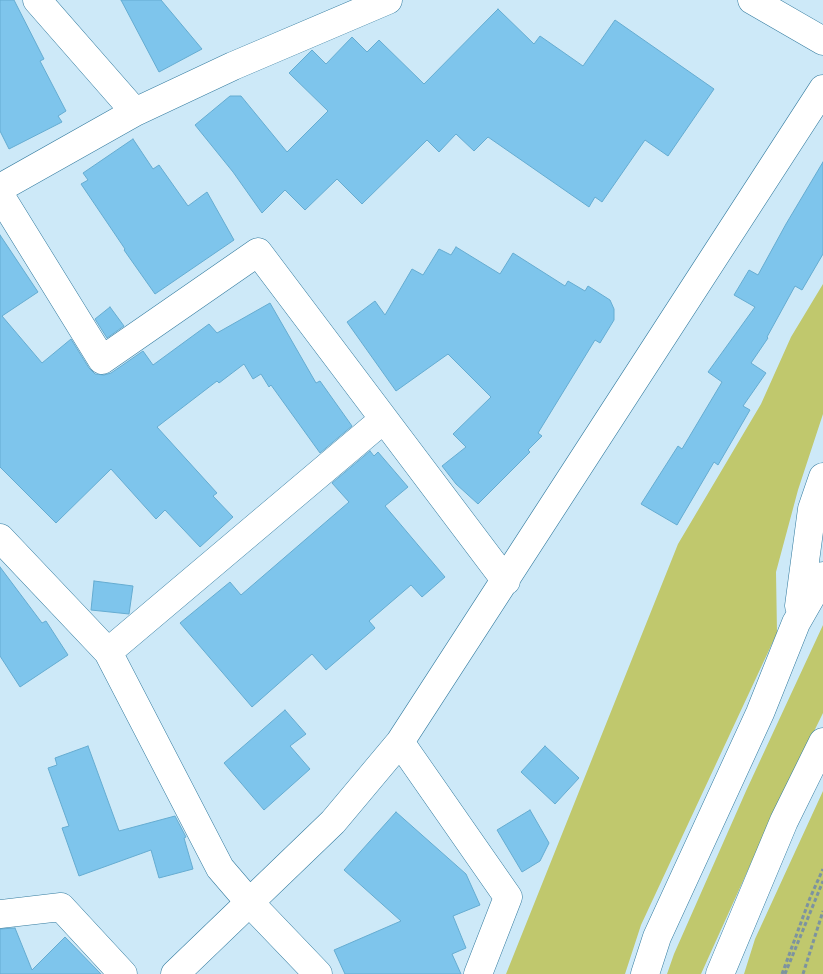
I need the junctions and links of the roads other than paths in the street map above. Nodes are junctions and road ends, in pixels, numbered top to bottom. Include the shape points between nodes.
1 (37, 0) edge
2 (388, 0) edge
3 (752, 0) edge
4 (823, 41) edge
5 (823, 89) edge
6 (135, 112) junction
7 (0, 188) edge
8 (0, 195) edge
9 (384, 419) junction
10 (823, 477) edge
11 (0, 538) edge
12 (823, 576) edge
13 (506, 581) junction
14 (796, 623) junction
15 (108, 652) junction
16 (400, 742) junction
17 (823, 742) edge
18 (250, 903) junction
19 (0, 914) edge
20 (123, 974) edge
21 (175, 974) edge
22 (318, 974) edge
23 (478, 974) edge
24 (645, 974) edge
25 (720, 974) edge

1 - 6 street
2 - 6 street
3 - 4 street
5 - 13 street
6 - 7 street
8 - 9 street via 102,360 258,252
9 - 13 street
9 - 15 street
10 - 14 street via 812,509
11 - 15 street
12 - 14 street
13 - 16 street
14 - 24 street via 760,713 657,937
15 - 18 street via 220,868
16 - 18 street via 333,822
16 - 23 street via 508,897
17 - 25 street via 784,821
18 - 21 street
18 - 22 street
19 - 20 street via 61,907

